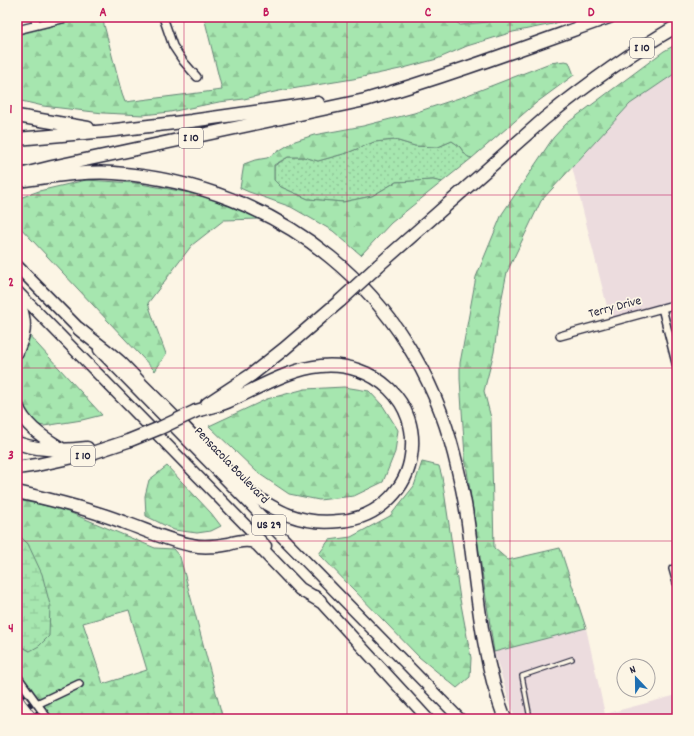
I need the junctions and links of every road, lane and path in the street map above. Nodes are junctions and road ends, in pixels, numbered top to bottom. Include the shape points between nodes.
1 (34, 17) edge
2 (70, 17) edge
3 (163, 17) edge
4 (609, 17) edge
5 (37, 25) junction
6 (677, 26) edge
7 (17, 30) edge
8 (197, 77) dead end
9 (365, 100) junction
10 (17, 116) edge
11 (107, 131) junction
12 (17, 139) edge
13 (17, 175) edge
14 (17, 181) edge
15 (17, 266) edge
16 (17, 291) edge
17 (17, 296) edge
18 (677, 304) edge
19 (662, 308) junction
20 (78, 329) junction
21 (560, 336) dead end
22 (17, 352) edge
23 (677, 367) edge
24 (17, 406) edge
25 (196, 412) junction
26 (128, 441) junction
27 (17, 443) edge
28 (63, 450) junction
29 (17, 468) edge
30 (17, 492) edge
31 (673, 569) dead end
32 (677, 583) edge
33 (320, 601) junction
34 (572, 659) dead end
35 (17, 676) edge
36 (79, 684) dead end
37 (37, 704) junction
38 (48, 719) edge
39 (428, 719) edge
40 (460, 719) edge
41 (504, 719) edge
42 (532, 719) edge

1 - 5 street
2 - 5 street
3 - 8 street via 173,46
4 - 9 highway, I 10 via 485,62
5 - 7 street
6 - 25 highway, I 10, bridge via 607,70 570,98 284,349
9 - 11 highway via 323,102
9 - 13 highway, I 10
10 - 11 highway
11 - 12 highway
14 - 41 highway via 80,173 111,173 166,180 205,190 264,214 292,230 332,259 369,294 397,329 417,360 446,424 467,513 486,652
15 - 20 highway, Pensacola Boulevard / US 29
16 - 33 main road, US 29
17 - 22 highway via 24,322 24,333
18 - 19 street, Terry Drive
19 - 21 street, Terry Drive
19 - 23 street
20 - 25 highway via 121,363 247,491 290,516 331,522 368,514 394,494 407,473 410,462 410,427 407,415 396,395 370,374 347,367 309,367 259,386 225,403
20 - 40 main road, Pensacola Boulevard / US 29
24 - 28 highway via 33,429
25 - 26 highway, I 10, bridge
26 - 28 highway
26 - 29 highway, I 10 via 92,453
27 - 28 highway via 36,449
30 - 33 highway via 86,510 188,545 204,547 252,541 300,589
31 - 32 street
33 - 39 main road, US 29
34 - 42 lane via 522,676
35 - 37 street
36 - 37 street
37 - 38 street

